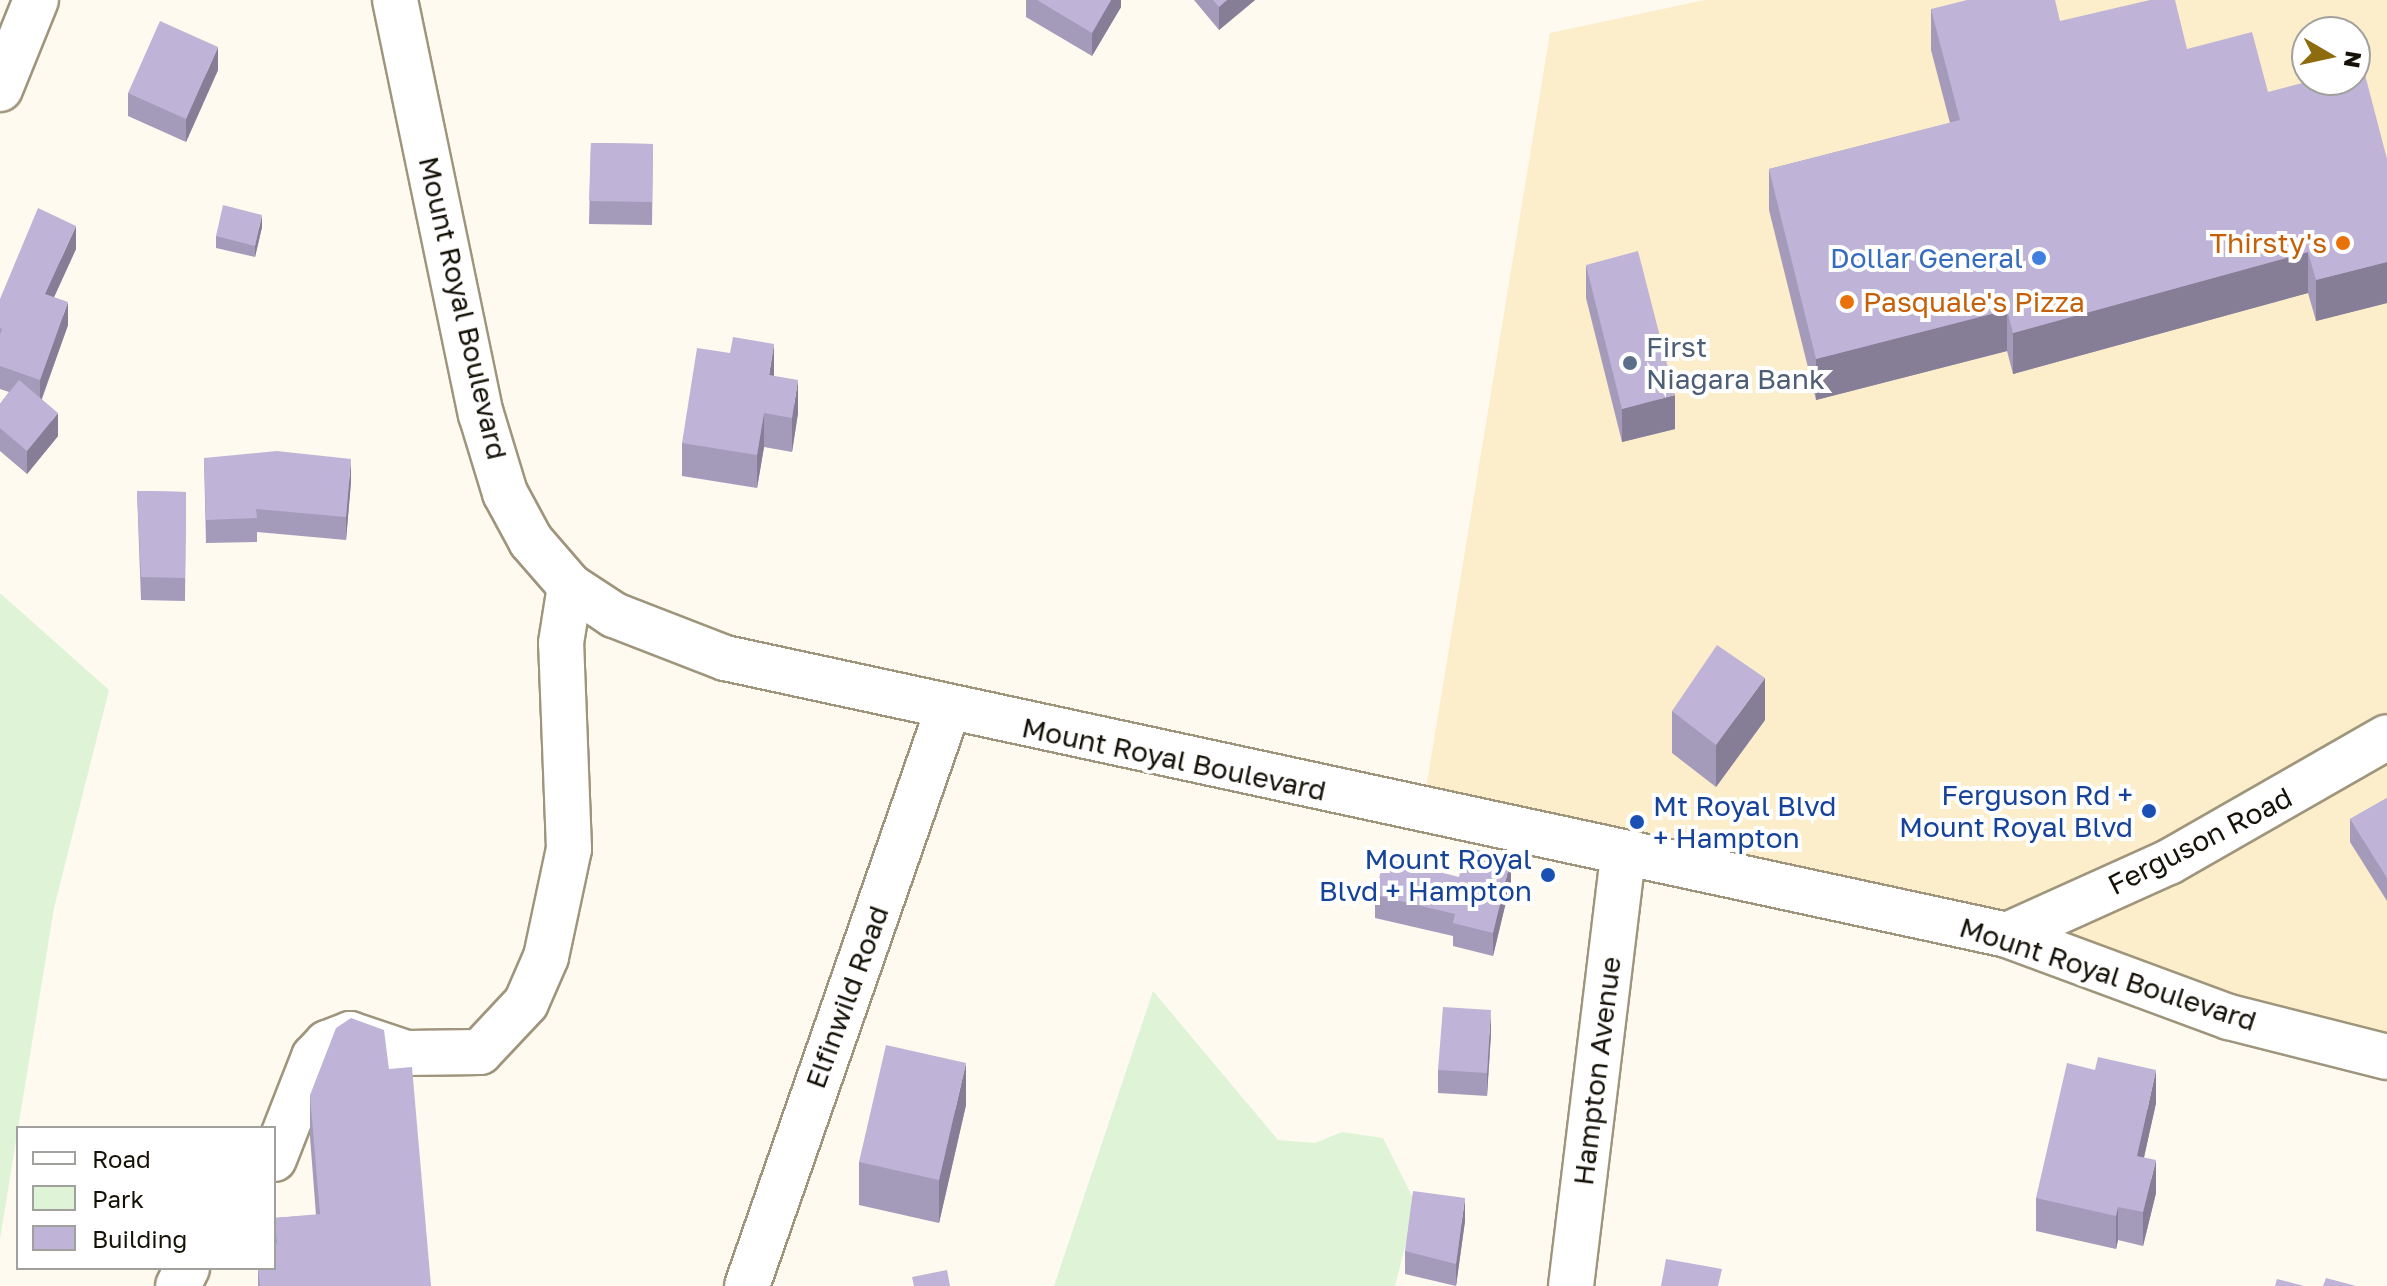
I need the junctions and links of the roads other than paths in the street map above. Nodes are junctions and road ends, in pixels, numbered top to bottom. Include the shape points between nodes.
1 (36, 0) edge
2 (395, 0) edge
3 (0, 89) edge
4 (570, 586) junction
5 (948, 709) junction
6 (2387, 737) edge
7 (1623, 856) junction
8 (2007, 935) junction
9 (2387, 1057) edge
10 (276, 1154) edge
11 (747, 1286) edge
12 (1571, 1286) edge

1 - 3 main road
2 - 4 main road, Mount Royal Boulevard via 481,414 505,493 531,541
4 - 5 main road, Mount Royal Boulevard via 614,615 725,658
4 - 10 main road via 561,643 569,849 546,957 526,1003 480,1052 406,1053 350,1034 327,1043 314,1057
5 - 7 main road, Mount Royal Boulevard
5 - 11 main road, Elfinwild Road
6 - 8 main road, Ferguson Road via 2169,862
7 - 8 main road, Mount Royal Boulevard
7 - 12 main road, Hampton Avenue
8 - 9 main road, Mount Royal Boulevard via 2229,1017

